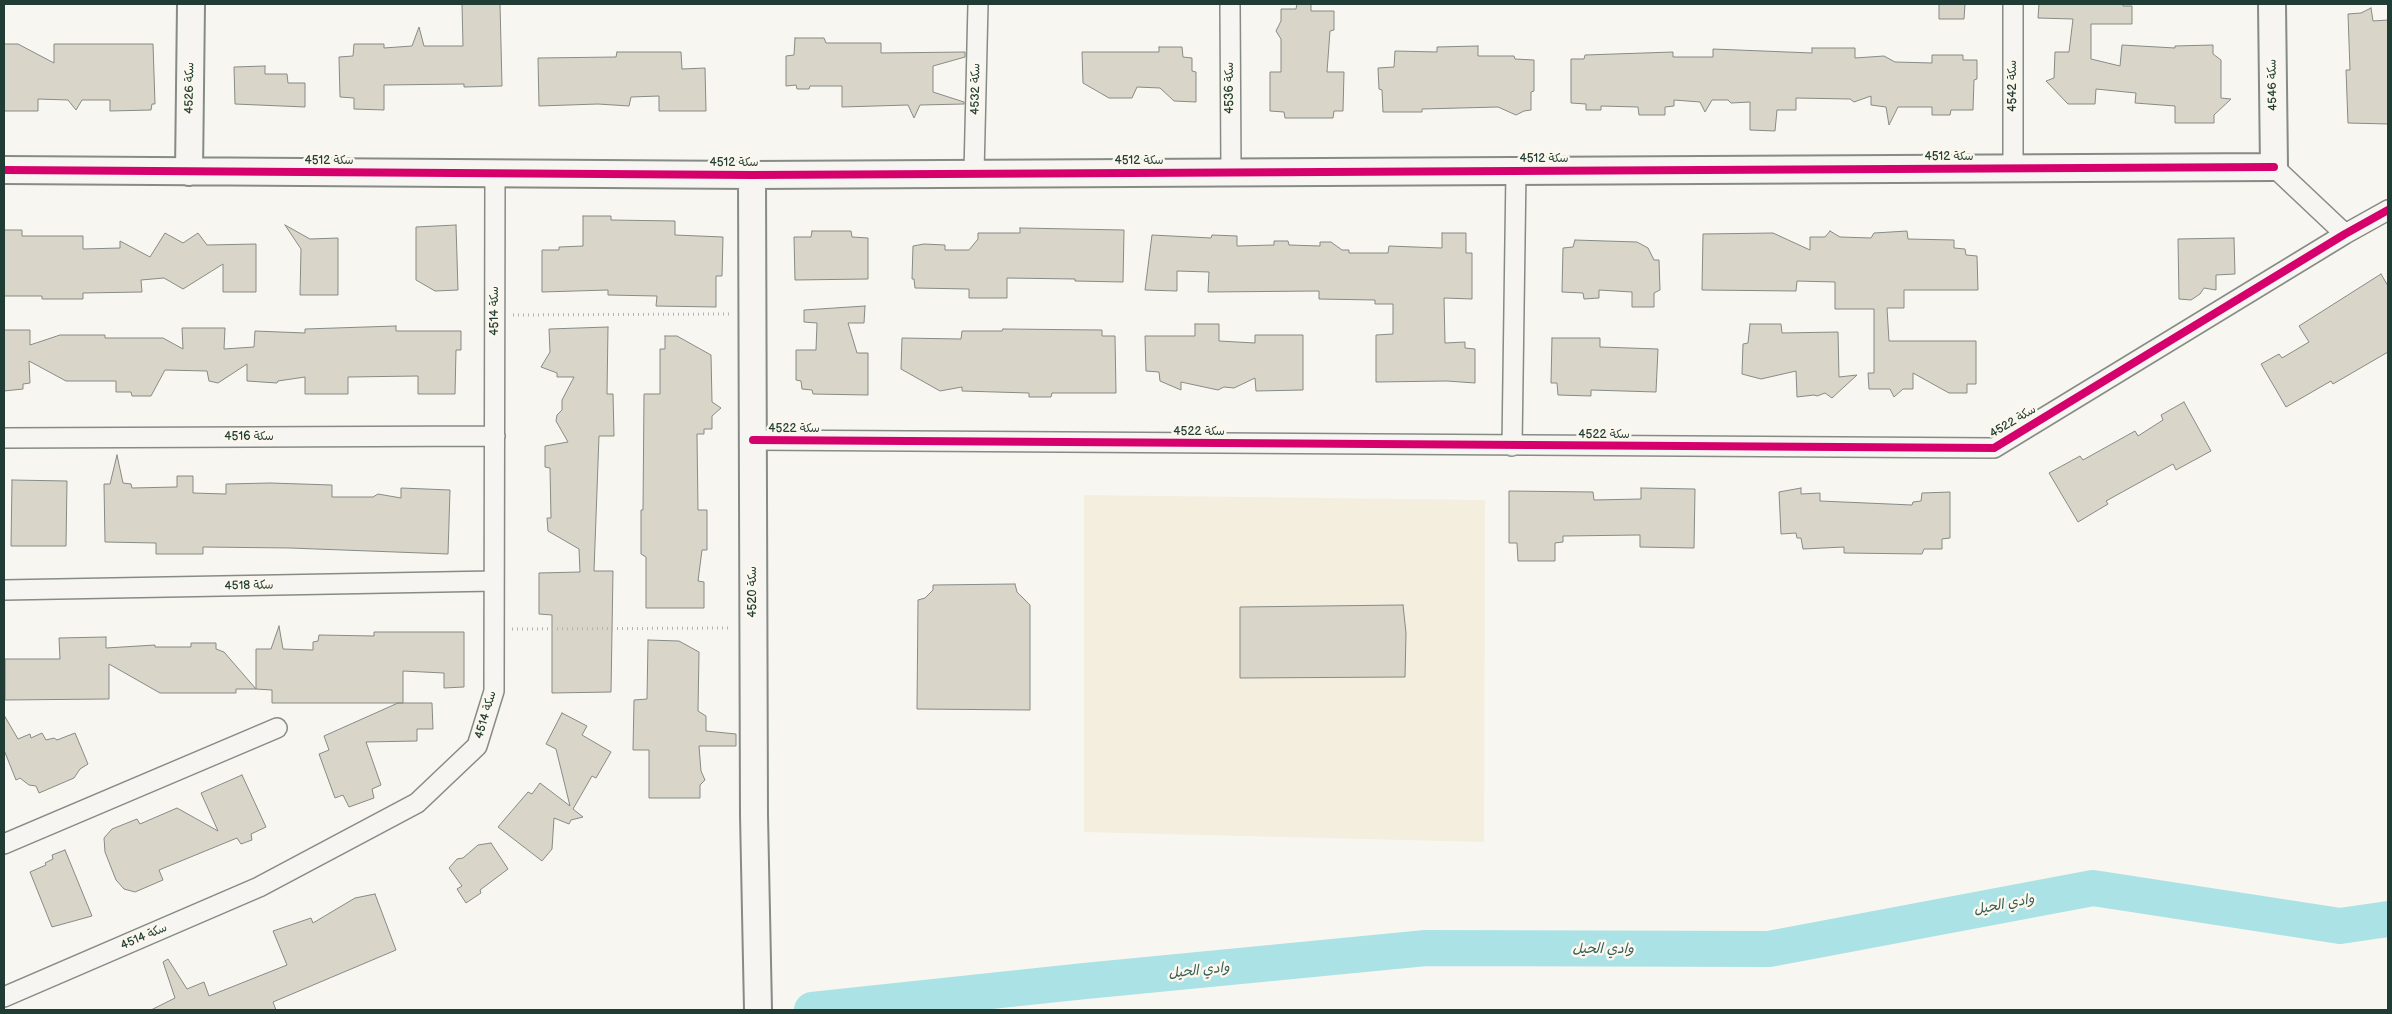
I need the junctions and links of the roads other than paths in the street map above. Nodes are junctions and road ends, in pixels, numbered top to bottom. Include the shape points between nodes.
1 (191, 4) edge
2 (978, 4) edge
3 (1230, 4) edge
4 (2013, 4) edge
5 (2272, 4) edge
6 (2274, 167) junction
7 (2013, 168) junction
8 (4, 170) edge
9 (1516, 171) junction
10 (189, 172) junction
11 (1230, 172) junction
12 (495, 173) junction
13 (974, 173) junction
14 (752, 175) junction
15 (2388, 210) edge
16 (2344, 234) junction
17 (495, 436) junction
18 (4, 438) edge
19 (753, 440) junction
20 (1512, 446) junction
21 (494, 581) junction
22 (4, 590) edge
23 (277, 728) dead end
24 (4, 844) edge
25 (4, 998) edge
26 (758, 1010) edge

1 - 10 street, سكة 4526
2 - 13 street, سكة 4532
3 - 11 street, سكة 4536
4 - 7 street, سكة 4542
5 - 6 street, سكة 4546
6 - 7 street, سكة 4512
6 - 16 street
7 - 9 street, سكة 4512
8 - 10 street, سكة 4512
9 - 11 street, سكة 4512
9 - 20 street
10 - 12 street, سكة 4512
11 - 13 street, سكة 4512
12 - 14 street, سكة 4512
12 - 17 street, سكة 4514
13 - 14 street, سكة 4512
14 - 19 street, سكة 4520
15 - 16 street, سكة 4522
16 - 20 street, سكة 4522 via 1994,448
17 - 18 street, سكة 4516
17 - 21 street, سكة 4514
19 - 20 street, سكة 4522
19 - 26 street, سكة 4520
21 - 22 street, سكة 4518
21 - 25 street, سكة 4514 via 494,691 477,746 417,803 259,887
23 - 24 street

